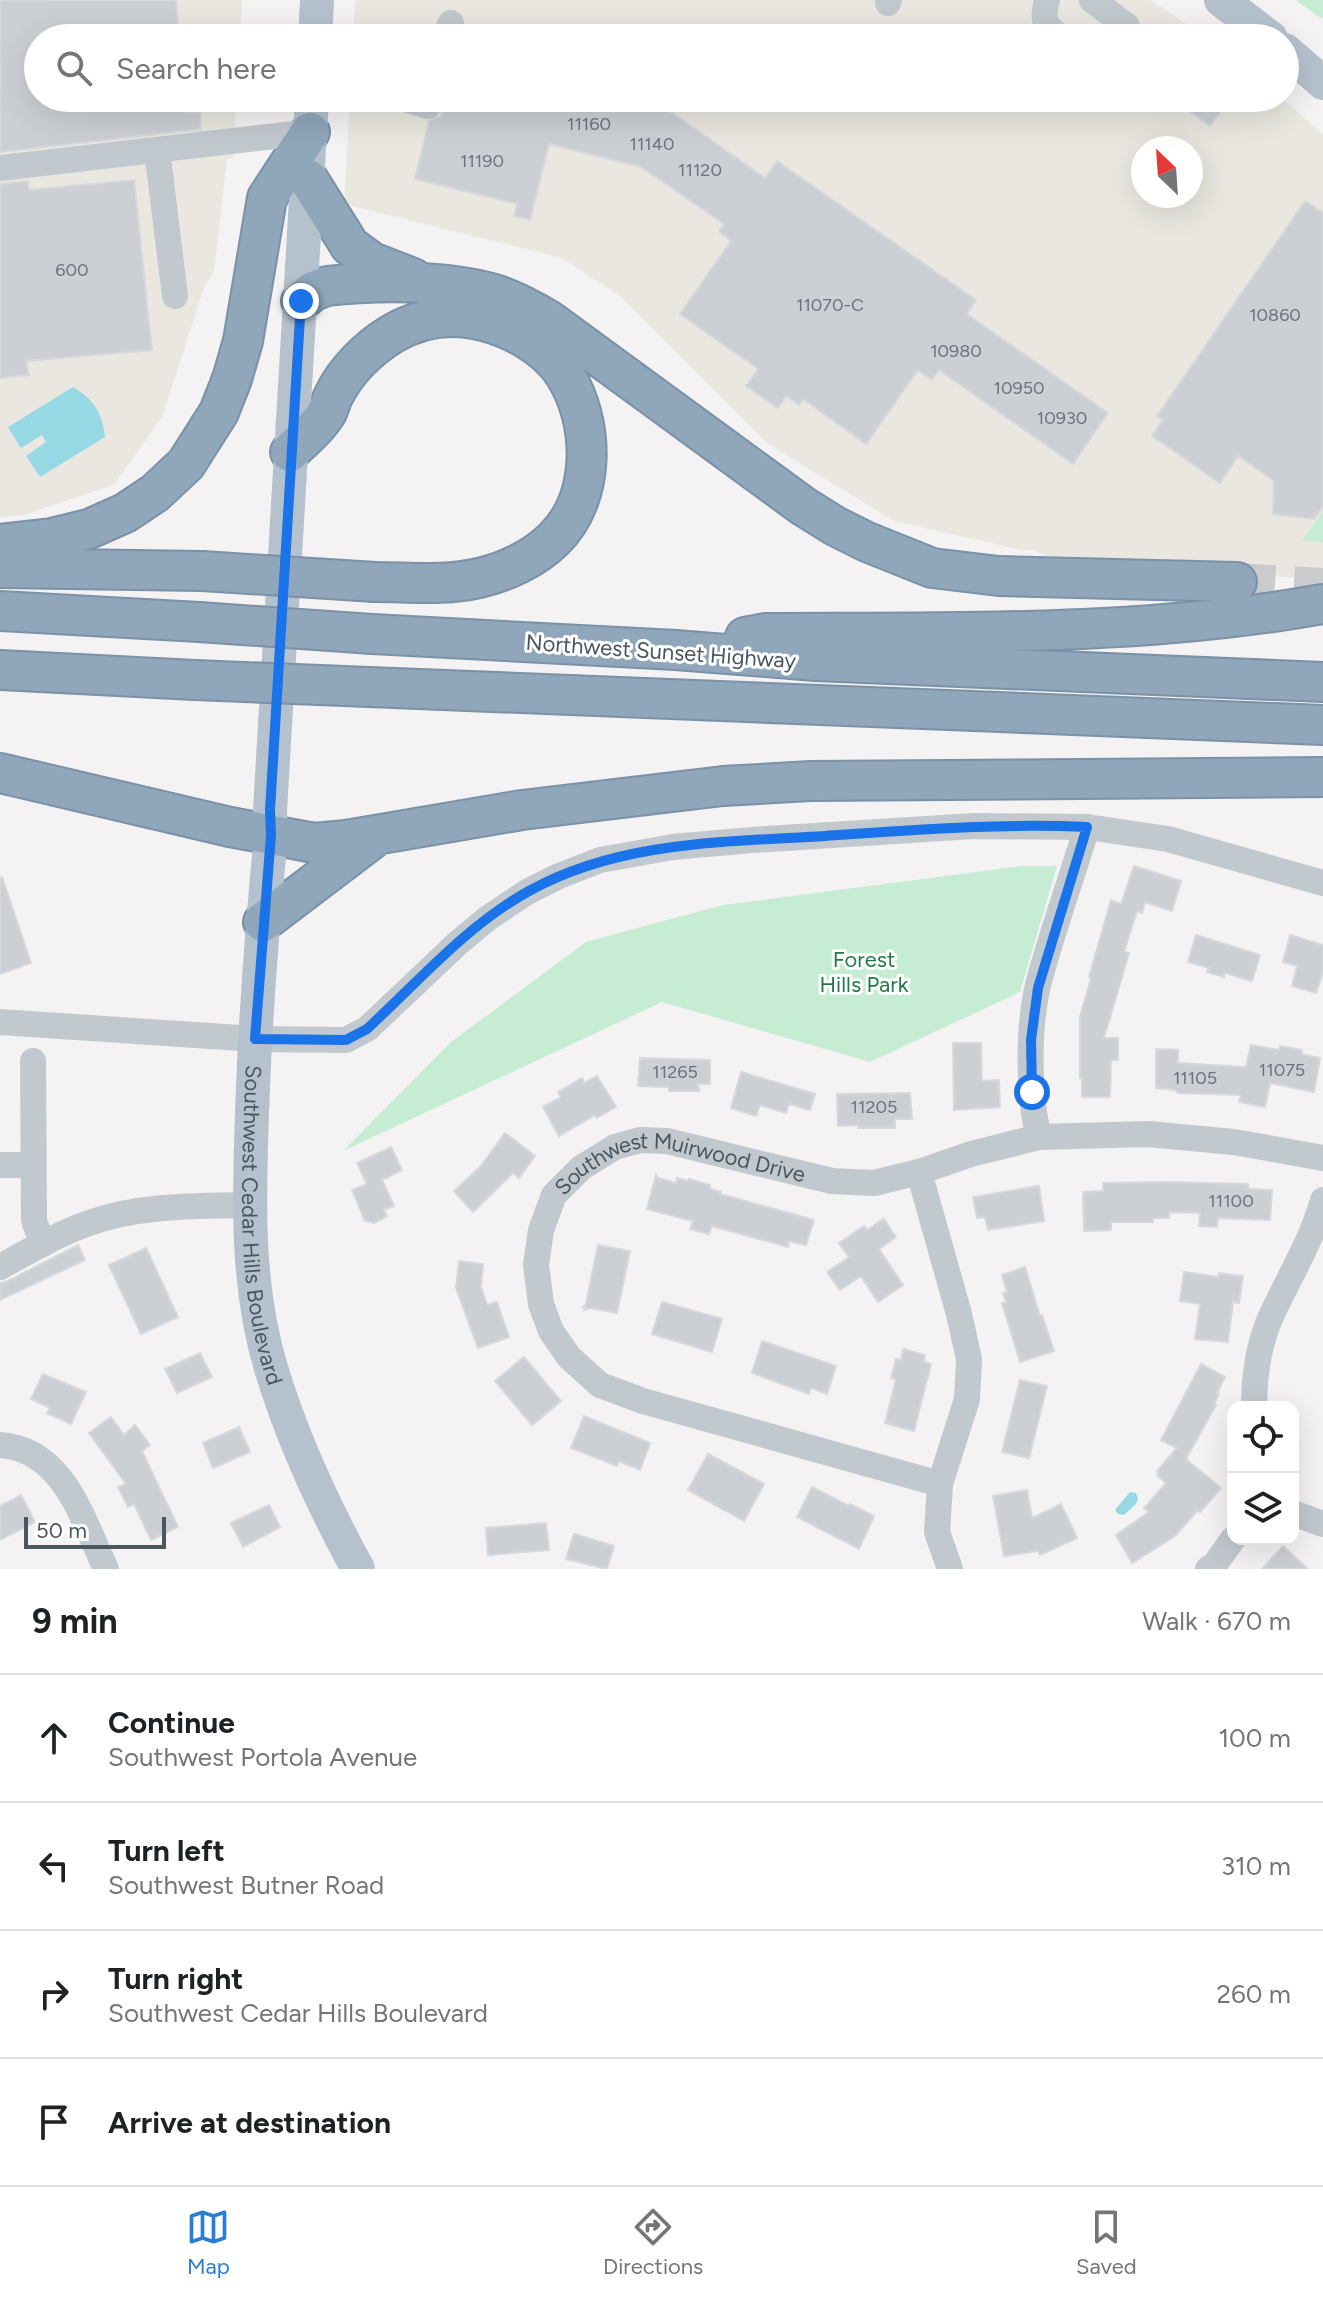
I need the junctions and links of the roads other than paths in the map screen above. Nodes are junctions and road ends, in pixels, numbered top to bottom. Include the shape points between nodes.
1 (1047, 0) edge
2 (1092, 0) edge
3 (1221, 0) edge
4 (317, 1) edge
5 (316, 24) edge
6 (1046, 24) edge
7 (1124, 24) edge
8 (1253, 24) edge
9 (1299, 62) edge
10 (1323, 83) edge
11 (311, 115) edge
12 (157, 150) junction
13 (0, 168) edge
14 (308, 179) junction
15 (427, 283) junction
16 (175, 296) dead end
17 (301, 301) junction
18 (290, 452) junction
19 (0, 544) edge
20 (0, 568) edge
21 (1237, 582) tunnel mouth
22 (1323, 604) edge
23 (0, 611) edge
24 (676, 650) junction
25 (0, 670) edge
26 (1323, 682) edge
27 (1323, 725) edge
28 (0, 773) edge
29 (1323, 777) edge
30 (1087, 827) junction
31 (380, 833) junction
32 (271, 835) junction
33 (1323, 883) edge
34 (263, 922) junction
35 (0, 1022) edge
36 (255, 1039) junction
37 (33, 1061) dead end
38 (1039, 1137) junction
39 (1323, 1158) edge
40 (0, 1165) edge
41 (33, 1165) junction
42 (919, 1172) junction
43 (1323, 1200) edge
44 (249, 1205) junction
45 (43, 1244) junction
46 (0, 1267) edge
47 (1254, 1401) edge
48 (0, 1445) edge
49 (940, 1484) junction
50 (1299, 1515) edge
51 (1323, 1524) edge
52 (1229, 1545) edge
53 (106, 1569) edge
54 (358, 1569) edge
55 (950, 1569) edge
56 (1208, 1569) edge

1 - 6 street
2 - 7 street
3 - 8 main road
4 - 5 main road
9 - 10 main road
11 - 12 street
11 - 14 main road, Southwest Cedar Hills Boulevard
11 - 19 highway via 267,198 232,379 219,412 186,464 155,493 101,524 52,538
12 - 13 street
12 - 16 street
14 - 15 highway via 350,246 372,262
14 - 17 main road, Southwest Cedar Hills Boulevard
15 - 17 highway via 327,286
15 - 21 highway via 492,294 532,310 803,506 867,542 932,568 999,576
17 - 18 main road, Southwest Cedar Hills Boulevard
18 - 20 highway, bridge via 326,413 350,369 377,344 418,322 458,316 505,327 550,358 565,375 583,415 588,449 583,484 555,539 520,563 477,579 375,582 202,571
18 - 32 main road, Southwest Cedar Hills Boulevard
22 - 24 highway via 1115,629 766,633
23 - 24 highway, Northwest Sunset Highway, bridge
24 - 26 highway, Northwest Sunset Highway via 815,661
25 - 27 highway, Northwest Sunset Highway, bridge
28 - 32 highway
29 - 31 highway via 723,786
30 - 33 street via 1180,842
30 - 36 street via 974,826 752,840 600,860 527,892 488,918 353,1037
30 - 38 street via 1038,988 1031,1040
31 - 32 highway via 314,843
31 - 34 highway
32 - 34 main road, Southwest Cedar Hills Boulevard
34 - 36 main road, Southwest Cedar Hills Boulevard
35 - 36 street
36 - 44 main road, Southwest Cedar Hills Boulevard
37 - 41 street
38 - 39 street, Southwest Muirwood Drive via 1148,1134
38 - 42 street, Southwest Muirwood Drive
40 - 41 street
41 - 45 street via 34,1221
42 - 49 street via 969,1359 967,1399
42 - 49 street, Southwest Muirwood Drive via 874,1183 832,1181 667,1141 640,1140 615,1147 581,1168 554,1195 536,1265 551,1331 569,1357 600,1385
43 - 47 street via 1268,1324 1254,1374
44 - 45 street via 145,1211 92,1222
44 - 54 main road, Southwest Cedar Hills Boulevard via 254,1283 270,1366 311,1478
45 - 46 street
48 - 53 street via 28,1451 57,1473
49 - 55 street via 937,1532
50 - 51 street
52 - 56 street

